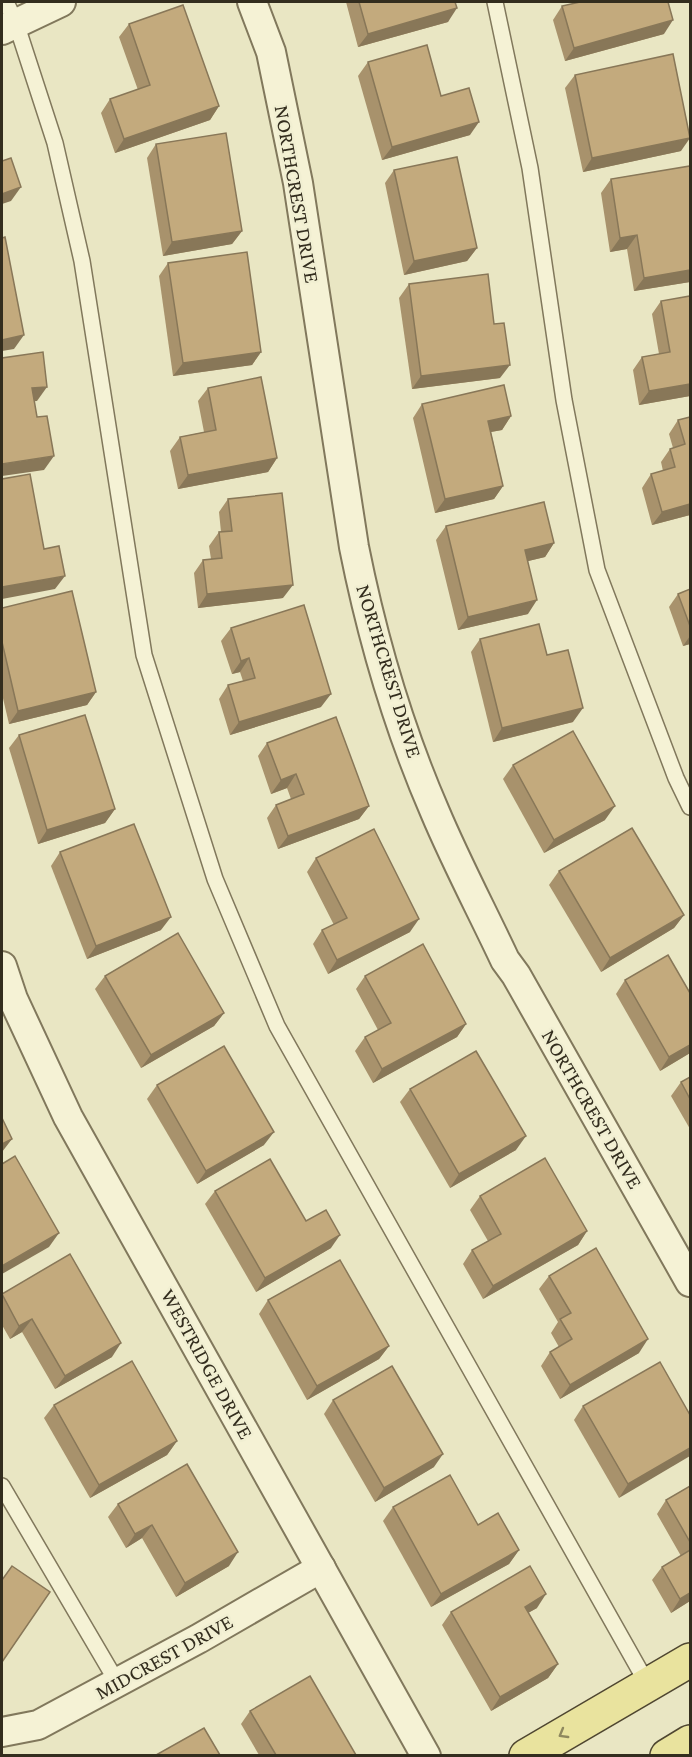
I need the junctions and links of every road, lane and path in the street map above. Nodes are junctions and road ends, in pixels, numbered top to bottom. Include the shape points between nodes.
1 (61, 2) edge
2 (252, 2) edge
3 (495, 2) edge
4 (8, 18) edge
5 (690, 807) edge
6 (2, 966) edge
7 (690, 1282) edge
8 (2, 1486) edge
9 (321, 1568) junction
10 (690, 1660) edge
11 (117, 1682) junction
12 (648, 1684) junction
13 (2, 1732) edge
14 (426, 1755) edge
15 (526, 1755) edge

1 - 4 street
2 - 7 street, NORTHCREST DRIVE via 271,52 298,183 364,599 395,706 434,811 505,960
3 - 5 lane via 530,168 564,400 597,570
4 - 12 lane via 55,143 82,261 144,655 215,879 277,1026
6 - 9 street, WESTRIDGE DRIVE via 13,999 68,1117
8 - 11 lane
9 - 11 street, MIDCREST DRIVE
9 - 14 street, WESTRIDGE DRIVE
10 - 12 main road
11 - 13 street, MIDCREST DRIVE via 38,1725
12 -> 15 main road

